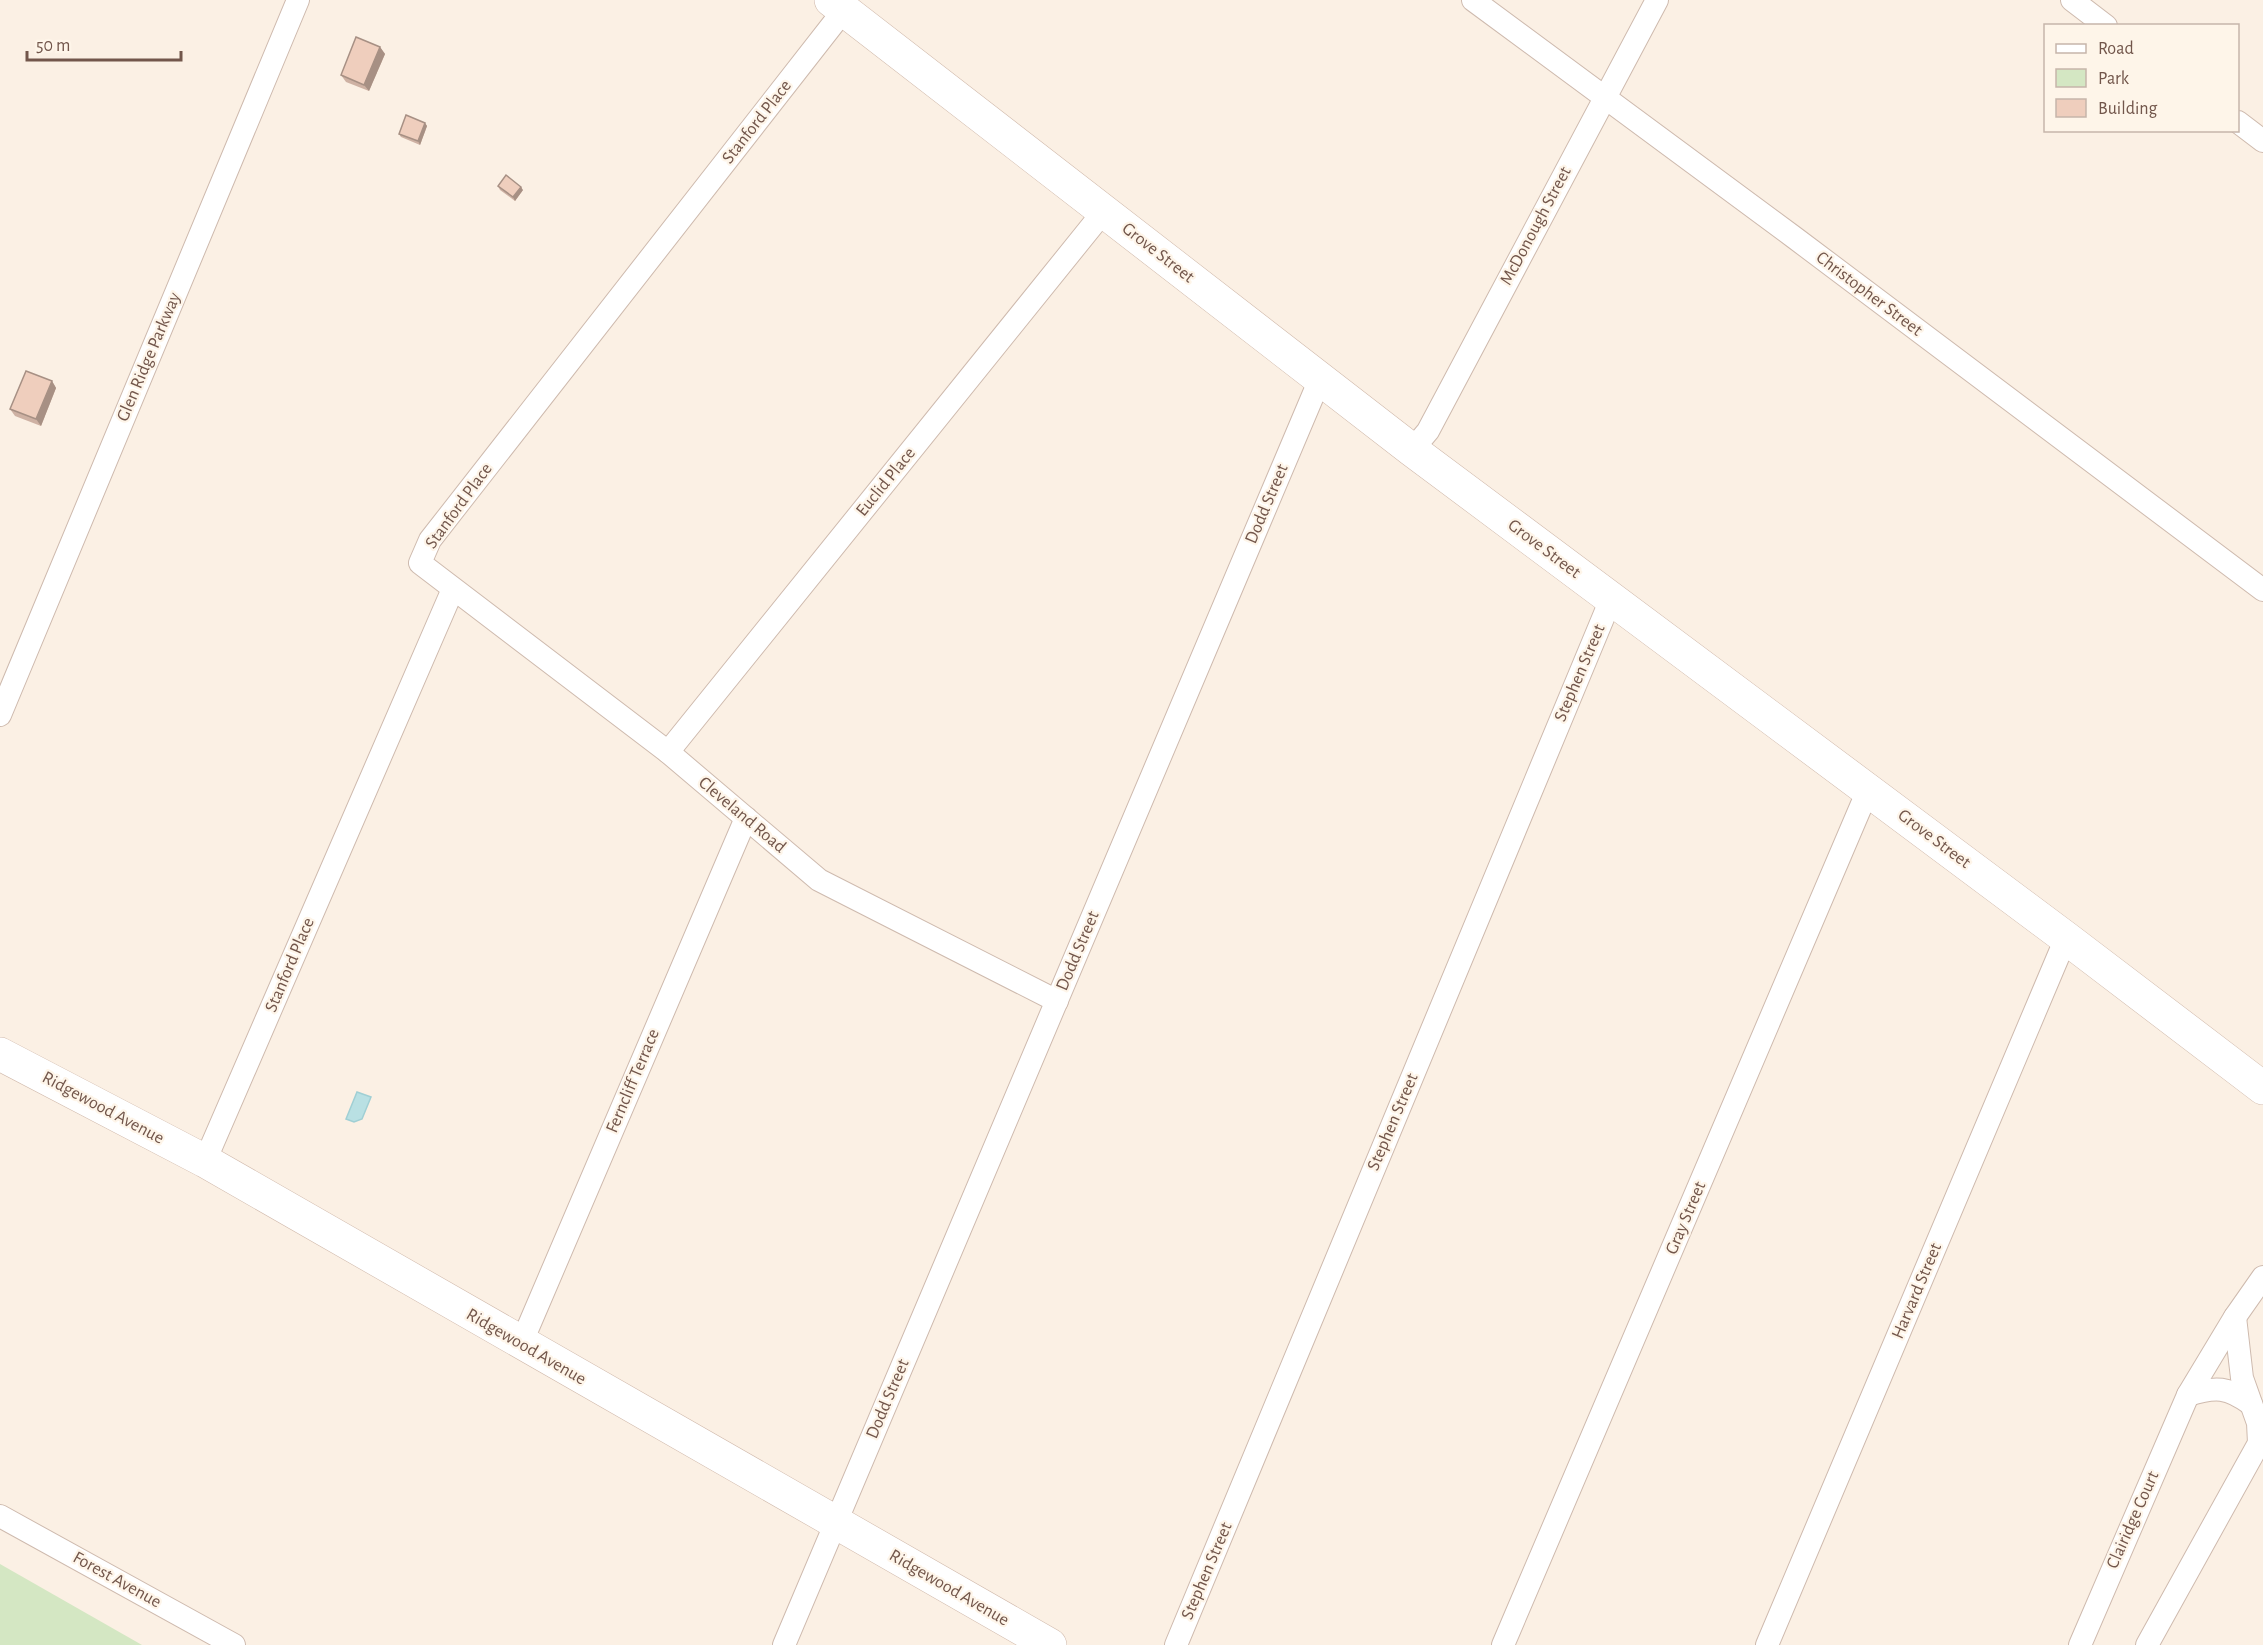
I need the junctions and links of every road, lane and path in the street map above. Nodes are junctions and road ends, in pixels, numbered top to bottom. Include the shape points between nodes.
1 (298, 0) edge
2 (1473, 0) edge
3 (1657, 0) edge
4 (2072, 0) edge
5 (838, 5) edge
6 (2103, 24) edge
7 (1604, 98) junction
8 (2239, 123) edge
9 (2263, 141) edge
10 (1104, 211) junction
11 (1320, 379) junction
12 (1412, 450) junction
13 (453, 589) junction
14 (2263, 590) edge
15 (1611, 599) junction
16 (0, 715) edge
17 (668, 752) junction
18 (1868, 790) junction
19 (746, 818) junction
20 (2066, 938) junction
21 (1057, 1001) junction
22 (0, 1054) edge
23 (2263, 1088) edge
24 (205, 1161) junction
25 (2263, 1277) edge
26 (2235, 1317) junction
27 (521, 1344) junction
28 (2188, 1395) junction
29 (2252, 1404) junction
30 (0, 1516) edge
31 (836, 1523) junction
32 (234, 1645) edge
33 (784, 1645) edge
34 (1050, 1645) edge
35 (1176, 1645) edge
36 (1503, 1645) edge
37 (1767, 1645) edge
38 (2080, 1645) edge
39 (2147, 1645) edge

1 - 16 street, Glen Ridge Parkway
2 - 7 street, Christopher Street
3 - 7 street, McDonough Street
4 - 6 street
5 - 10 main road, Grove Street
5 - 13 street, Stanford Place via 430,540 420,563
7 - 12 street, McDonough Street via 1428,430
7 - 14 street, Christopher Street
8 - 9 street
10 - 11 main road, Grove Street
10 - 17 street, Euclid Place
11 - 12 main road, Grove Street
11 - 21 street, Dodd Street
12 - 15 main road, Grove Street
13 - 17 street, Cleveland Road
13 - 24 street, Stanford Place
15 - 18 main road, Grove Street
15 - 35 street, Stephen Street
17 - 19 street, Cleveland Road
18 - 20 main road, Grove Street
18 - 36 street, Gray Street
19 - 21 street, Cleveland Road via 819,880
19 - 27 street, Ferncliff Terrace
20 - 23 main road, Grove Street
20 - 37 street, Harvard Street
21 - 31 street, Dodd Street
22 - 24 main road, Ridgewood Avenue
24 - 27 main road, Ridgewood Avenue
25 - 26 street, Clairidge Court
26 - 28 street, Clairidge Court
26 - 29 street via 2242,1378
27 - 31 main road, Ridgewood Avenue
28 - 29 street via 2220,1388
28 - 38 street, Clairidge Court
29 - 39 street via 2259,1443
30 - 32 street, Forest Avenue
31 - 33 street, Dodd Street
31 - 34 main road, Ridgewood Avenue

